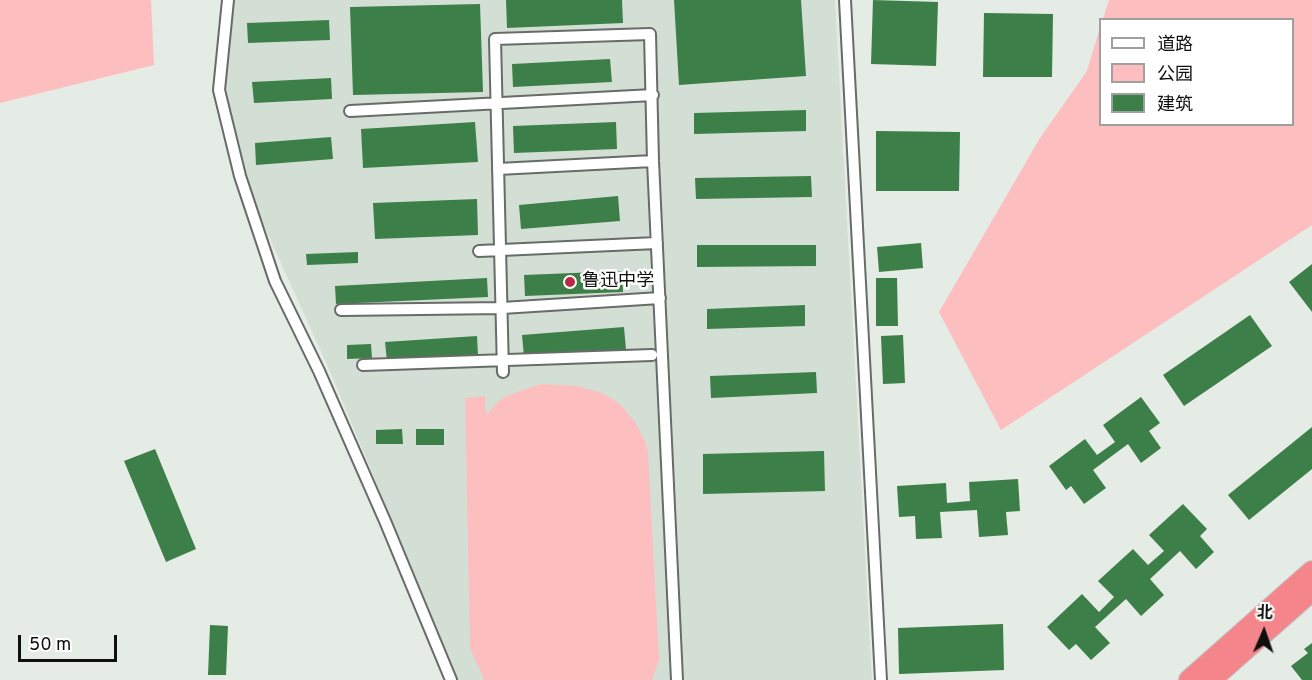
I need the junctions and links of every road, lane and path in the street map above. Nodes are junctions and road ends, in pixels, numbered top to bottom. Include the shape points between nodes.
1 (228, 0) edge
2 (845, 0) edge
3 (653, 95) junction
4 (497, 104) junction
5 (350, 111) dead end
6 (653, 161) junction
7 (498, 169) junction
8 (657, 243) junction
9 (500, 250) junction
10 (479, 251) dead end
11 (660, 298) junction
12 (502, 308) junction
13 (341, 310) dead end
14 (652, 355) dead end
15 (503, 360) junction
16 (363, 365) dead end
17 (503, 372) dead end
18 (1312, 572) edge
19 (1312, 591) edge
20 (451, 680) edge
21 (677, 680) edge
22 (882, 680) edge
23 (1189, 680) edge
24 (1211, 680) edge

1 - 20 street via 219,90 238,170 275,281 324,382
2 - 22 street
3 - 4 street
3 - 4 street via 650,34 495,39
3 - 6 street
4 - 5 street
4 - 7 street
6 - 7 street
6 - 8 street
7 - 9 street
8 - 9 street
8 - 11 street
9 - 10 street
9 - 12 street
11 - 12 street
11 - 21 street
12 - 13 street
12 - 15 street
14 - 15 street
15 - 16 street
15 - 17 street
18 - 23 highway
19 - 24 highway

